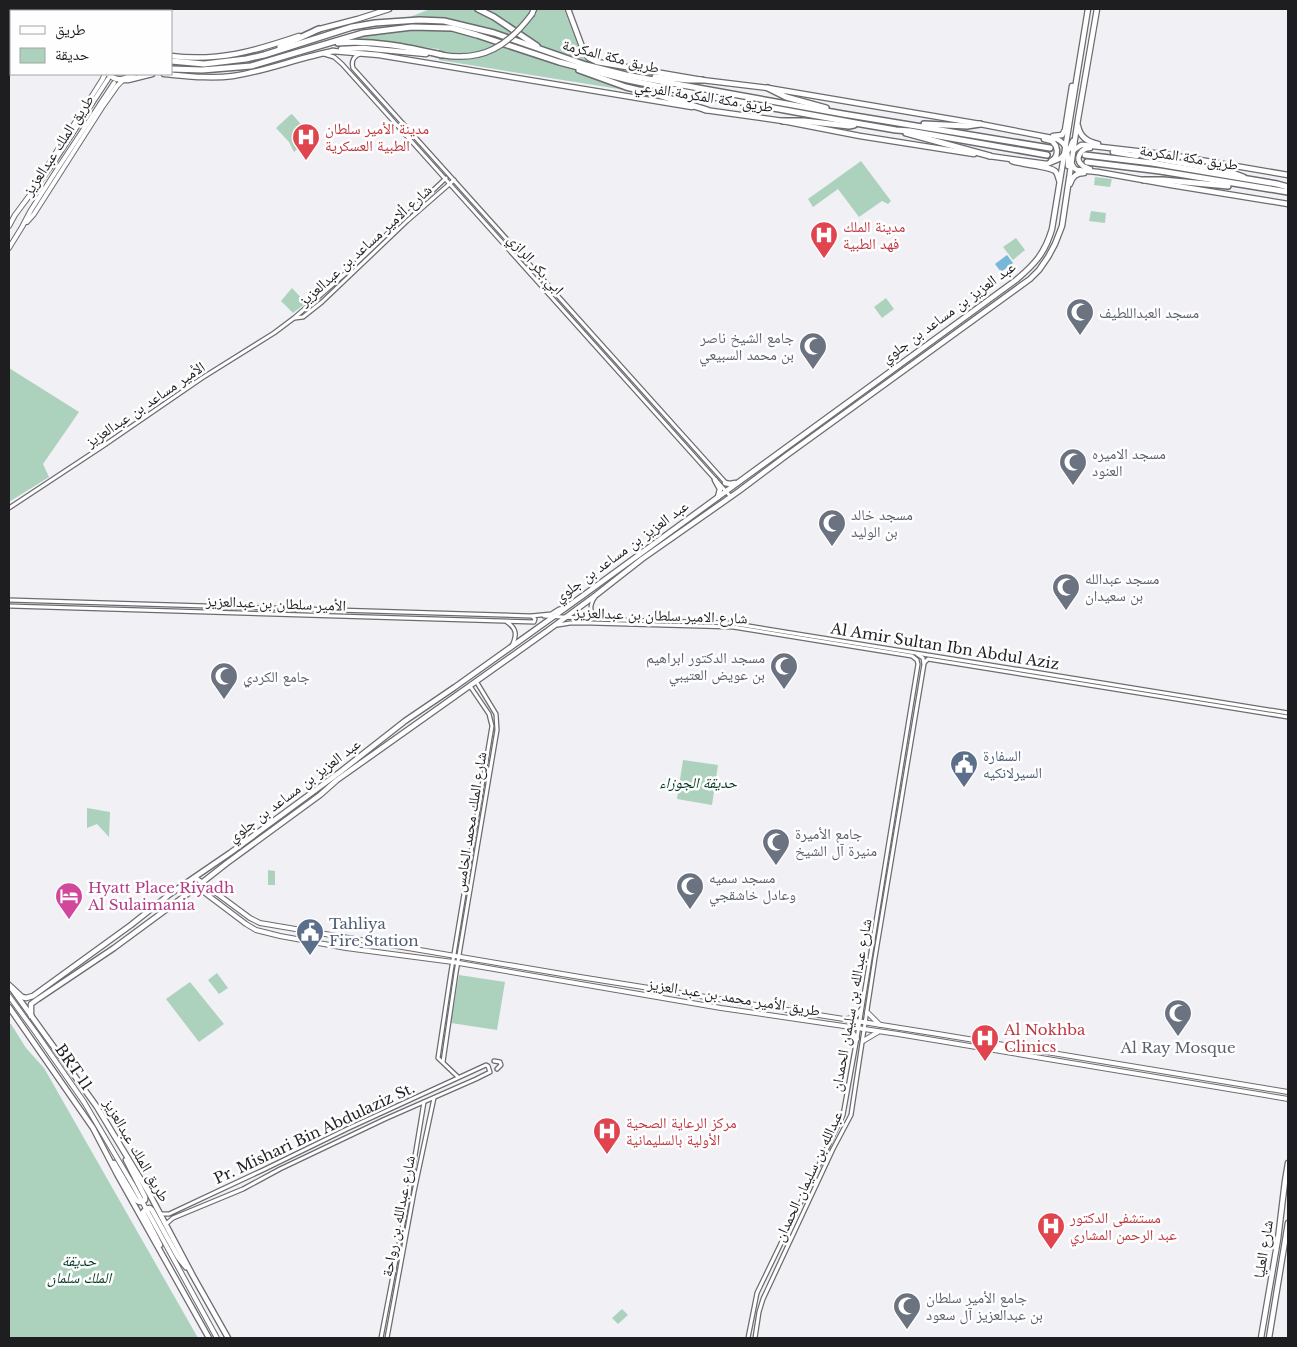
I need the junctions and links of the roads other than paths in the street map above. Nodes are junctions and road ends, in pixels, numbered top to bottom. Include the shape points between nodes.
1 (25, 9) edge
2 (389, 9) edge
3 (478, 9) edge
4 (568, 9) edge
5 (1088, 9) edge
6 (1097, 9) edge
7 (32, 10) edge
8 (533, 10) edge
9 (319, 29) junction
10 (328, 43) junction
11 (332, 51) junction
12 (543, 51) junction
13 (321, 53) junction
14 (360, 54) junction
15 (534, 54) junction
16 (264, 55) junction
17 (442, 55) junction
18 (172, 58) edge
19 (172, 70) edge
20 (107, 75) edge
21 (132, 75) edge
22 (148, 75) edge
23 (172, 75) edge
24 (626, 75) junction
25 (186, 76) junction
26 (1077, 76) junction
27 (123, 79) junction
28 (702, 80) junction
29 (114, 83) tunnel mouth
30 (768, 88) junction
31 (707, 110) junction
32 (843, 114) junction
33 (1078, 119) junction
34 (783, 121) junction
35 (861, 124) junction
36 (980, 124) junction
37 (913, 125) junction
38 (896, 130) junction
39 (1022, 132) junction
40 (1050, 148) tunnel mouth
41 (1116, 149) junction
42 (1126, 150) junction
43 (1069, 154) junction
44 (1085, 154) tunnel mouth
45 (1046, 155) tunnel mouth
46 (990, 156) junction
47 (1147, 157) junction
48 (1005, 158) junction
49 (1086, 162) tunnel mouth
50 (1098, 172) junction
51 (1288, 174) edge
52 (450, 175) junction
53 (445, 179) junction
54 (1250, 179) junction
55 (454, 180) junction
56 (1144, 180) junction
57 (449, 184) junction
58 (1059, 184) junction
59 (1288, 185) edge
60 (1261, 188) junction
61 (1288, 194) edge
62 (1066, 200) junction
63 (1288, 204) edge
64 (9, 226) edge
65 (22, 228) junction
66 (9, 248) edge
67 (354, 265) junction
68 (358, 268) junction
69 (294, 318) junction
70 (715, 480) junction
71 (726, 483) junction
72 (736, 484) junction
73 (728, 490) junction
74 (733, 495) junction
75 (718, 497) junction
76 (9, 508) edge
77 (596, 595) junction
78 (9, 600) edge
79 (570, 604) junction
80 (9, 606) edge
81 (564, 608) junction
82 (574, 611) junction
83 (444, 613) junction
84 (453, 614) junction
85 (531, 616) junction
86 (544, 616) junction
87 (552, 616) junction
88 (565, 617) junction
89 (574, 618) junction
90 (596, 618) junction
91 (445, 619) junction
92 (454, 620) junction
93 (506, 621) junction
94 (574, 623) junction
95 (542, 624) junction
96 (552, 626) junction
97 (547, 631) junction
98 (512, 646) junction
99 (910, 651) junction
100 (922, 657) junction
101 (928, 657) junction
102 (914, 658) junction
103 (918, 664) junction
104 (924, 664) junction
105 (476, 681) junction
106 (469, 685) junction
107 (455, 687) junction
108 (459, 693) junction
109 (487, 698) junction
110 (480, 702) junction
111 (1288, 715) edge
112 (196, 878) junction
113 (191, 881) junction
114 (202, 883) junction
115 (197, 887) junction
116 (462, 910) junction
117 (467, 910) junction
118 (460, 918) junction
119 (466, 920) junction
120 (454, 956) junction
121 (460, 957) junction
122 (452, 962) junction
123 (458, 963) junction
124 (9, 985) edge
125 (9, 996) edge
126 (9, 1007) edge
127 (862, 1010) junction
128 (867, 1012) junction
129 (31, 1016) junction
130 (846, 1020) junction
131 (866, 1021) junction
132 (859, 1022) junction
133 (880, 1025) junction
134 (846, 1027) junction
135 (858, 1029) junction
136 (864, 1030) junction
137 (878, 1032) junction
138 (857, 1039) junction
139 (863, 1040) junction
140 (1012, 1046) junction
141 (997, 1051) junction
142 (494, 1061) dead end
143 (443, 1062) junction
144 (1146, 1068) junction
145 (497, 1069) dead end
146 (1130, 1072) junction
147 (458, 1077) junction
148 (1288, 1092) edge
149 (434, 1098) junction
150 (1288, 1099) edge
151 (424, 1102) junction
152 (423, 1111) junction
153 (431, 1112) junction
154 (93, 1128) junction
155 (114, 1136) junction
156 (1288, 1163) edge
157 (142, 1202) junction
158 (146, 1208) junction
159 (172, 1212) junction
160 (160, 1214) junction
161 (175, 1217) junction
162 (1288, 1223) edge
163 (166, 1225) junction
164 (1278, 1239) junction
165 (1285, 1241) junction
166 (1275, 1257) junction
167 (1282, 1259) junction
168 (193, 1276) junction
169 (178, 1282) junction
170 (209, 1338) edge
171 (217, 1338) edge
172 (228, 1338) edge
173 (381, 1338) edge
174 (387, 1338) edge
175 (748, 1338) edge
176 (755, 1338) edge
177 (1261, 1338) edge
178 (1269, 1338) edge

1 - 7 main road
2 - 9 main road
3 - 12 highway
4 - 28 main road, طريق مكة المكرمة الفرعي via 589,58
5 - 26 main road, عبد العزيز بن مساعد بن جلوي
6 - 33 main road
8 - 17 main road, bridge via 518,32 497,47 465,56
9 - 16 highway
9 - 18 main road via 246,53
10 - 15 highway, طريق مكة المكرمة via 363,33 437,27 452,28
10 - 17 highway via 379,43
10 - 19 highway, طريق مكة المكرمة via 251,66
11 - 13 main road
11 - 14 main road, طريق مكة المكرمة الفرعي
11 - 17 main road via 363,48
12 - 16 highway, طريق مكة المكرمة via 494,33 444,21 419,20 352,27
12 - 24 highway, طريق مكة المكرمة
13 - 25 main road via 234,76
13 - 53 street, ابي بكر الرازي via 342,64
14 - 31 main road, طريق مكة المكرمة الفرعي
14 - 52 street, ابي بكر الرازي via 352,62 353,68
15 - 31 highway via 626,87
15 - 35 highway, طريق مكة المكرمة via 628,80
16 - 18 highway, طريق مكة المكرمة via 204,64
19 - 25 main road
20 - 27 main road
20 - 64 main road
21 - 27 main road
22 - 27 main road
23 - 25 main road
24 - 28 highway
24 - 32 highway, طريق مكة المكرمة
26 - 39 main road via 1062,135
26 - 43 main road, عبد العزيز بن مساعد بن جلوي via 1069,128
27 - 65 main road
28 - 30 main road, طريق مكة المكرمة الفرعي
29 - 65 main road, طريق الملك عبدالعزيز
30 - 32 highway via 786,97
30 - 36 main road, طريق مكة المكرمة الفرعي
31 - 34 main road, طريق مكة المكرمة الفرعي
32 - 37 highway, طريق مكة المكرمة
33 - 41 main road via 1079,130 1085,139
33 - 43 main road
34 - 35 highway
34 - 46 main road, طريق مكة المكرمة الفرعي
35 - 38 highway, طريق مكة المكرمة
36 - 37 highway
36 - 39 main road, طريق مكة المكرمة الفرعي
37 - 40 highway, طريق مكة المكرمة
38 - 45 highway, طريق مكة المكرمة
38 - 46 highway
39 - 43 main road, طريق مكة المكرمة الفرعي via 1060,140
39 - 48 main road via 1052,141 1057,147 1056,157 1048,162
41 - 42 main road, طريق مكة المكرمة الفرعي
41 - 43 main road, طريق مكة المكرمة الفرعي via 1084,145
42 - 47 main road
42 - 51 main road, طريق مكة المكرمة الفرعي
43 - 48 main road, طريق مكة المكرمة الفرعي via 1047,164
43 - 50 main road, طريق مكة المكرمة الفرعي via 1077,170
43 - 58 main road, عبد العزيز بن مساعد بن جلوي
43 - 62 main road
44 - 54 highway, طريق مكة المكرمة
46 - 48 main road, طريق مكة المكرمة الفرعي
47 - 50 main road via 1085,148 1079,156 1080,163
47 - 54 main road via 1231,172
48 - 58 main road via 1018,164 1052,169 1058,174
49 - 60 highway, طريق مكة المكرمة
50 - 56 main road, طريق مكة المكرمة الفرعي
50 - 62 main road via 1075,176
52 - 53 street, شارع ألامير مساعد بن عبدالعزيز
52 - 55 street, ابي بكر الرازي
53 - 57 street, ابي بكر الرازي
53 - 67 street, شارع ألامير مساعد بن عبدالعزيز
54 - 59 highway, طريق مكة المكرمة
55 - 57 street, شارع ألامير مساعد بن عبدالعزيز
55 - 71 street, ابي بكر الرازي
56 - 60 highway
56 - 63 main road, طريق مكة المكرمة الفرعي
57 - 68 street, شارع ألامير مساعد بن عبدالعزيز
57 - 70 street, ابي بكر الرازي
58 - 72 main road, عبد العزيز بن مساعد بن جلوي via 1048,243 1039,258 1016,280
60 - 61 highway, طريق مكة المكرمة
62 - 74 main road, عبد العزيز بن مساعد بن جلوي via 1055,244 1030,279
65 - 66 main road, طريق الملك عبدالعزيز
67 - 68 street
67 - 69 street, شارع ألامير مساعد بن عبدالعزيز
68 - 69 street, شارع ألامير مساعد بن عبدالعزيز via 322,302 303,316
69 - 76 street, الأمير مساعد بن عبدالعزيز
70 - 73 street, ابي بكر الرازي
70 - 75 main road via 720,489
71 - 72 main road
71 - 73 street, ابي بكر الرازي
72 - 73 main road, عبد العزيز بن مساعد بن جلوي
73 - 74 street, ابي بكر الرازي
73 - 75 main road, عبد العزيز بن مساعد بن جلوي
74 - 77 main road, عبد العزيز بن مساعد بن جلوي
75 - 79 main road, عبد العزيز بن مساعد بن جلوي
77 - 82 main road, عبد العزيز بن مساعد بن جلوي
77 - 90 street via 591,607
78 - 83 street, الأمير سلطان بن عبدالعزيز
79 - 81 main road, عبد العزيز بن مساعد بن جلوي
79 - 82 main road via 566,612
80 - 91 street, الأمير سلطان بن عبدالعزيز
81 - 86 street, الأمير سلطان بن عبدالعزيز
81 - 87 main road, عبد العزيز بن مساعد بن جلوي
82 - 88 main road, عبد العزيز بن مساعد بن جلوي
83 - 84 street, الأمير سلطان بن عبدالعزيز
83 - 91 street via 448,616
84 - 85 street, الأمير سلطان بن عبدالعزيز
84 - 92 street via 450,616
85 - 86 street, الأمير سلطان بن عبدالعزيز
85 - 93 street, الأمير سلطان بن عبدالعزيز via 536,619 534,622
86 - 87 street, Al Amir Sultan Ibn Abdul Aziz
87 - 88 street, Al Amir Sultan Ibn Abdul Aziz
87 - 95 main road, عبد العزيز بن مساعد بن جلوي
88 - 89 street, Al Amir Sultan Ibn Abdul Aziz
88 - 96 main road, عبد العزيز بن مساعد بن جلوي
89 - 90 street, Al Amir Sultan Ibn Abdul Aziz
89 - 94 street via 568,620
90 - 99 street, Al Amir Sultan Ibn Abdul Aziz via 730,623
91 - 92 street, الأمير سلطان بن عبدالعزيز
92 - 93 street, الأمير سلطان بن عبدالعزيز
93 - 98 street via 515,631
94 - 96 street, شارع الامير سلطان بن عبدالعزيز
94 - 102 street, شارع الامير سلطان بن عبدالعزيز via 733,627
95 - 97 main road via 550,624
95 - 98 main road, عبد العزيز بن مساعد بن جلوي
96 - 97 main road, عبد العزيز بن مساعد بن جلوي
97 - 105 main road, عبد العزيز بن مساعد بن جلوي
98 - 107 main road, عبد العزيز بن مساعد بن جلوي
99 - 100 street
99 - 101 street, Al Amir Sultan Ibn Abdul Aziz
100 - 101 street
100 - 102 street, Al Amir Sultan Ibn Abdul Aziz
100 - 103 street
100 - 104 street
101 - 104 street, Al Amir Sultan Ibn Abdul Aziz
101 - 111 street, Al Amir Sultan Ibn Abdul Aziz
102 - 103 street
103 - 104 street via 922,661
103 - 127 street, شارع عبدالله بن سليمان الحمدان
104 - 128 street, شارع عبدالله بن سليمان الحمدان
105 - 106 main road, عبد العزيز بن مساعد بن جلوي
105 - 109 street, شارع الملك محمد الخامس
106 - 108 main road, عبد العزيز بن مساعد بن جلوي
106 - 110 street, شارع الملك محمد الخامس
107 - 108 main road
107 - 112 main road, عبد العزيز بن مساعد بن جلوي
108 - 114 main road, عبد العزيز بن مساعد بن جلوي via 337,780
109 - 110 street
109 - 117 street, شارع الملك محمد الخامس via 496,714 497,730
110 - 116 street, شارع الملك محمد الخامس via 489,714 492,726
112 - 113 main road, عبد العزيز بن مساعد بن جلوي
112 - 114 main road, طريق الأمير محمد بن عبد العزيز
113 - 115 main road, طريق الأمير محمد بن عبد العزيز
113 - 124 main road, عبد العزيز بن مساعد بن جلوي via 33,996 22,997
114 - 115 main road, عبد العزيز بن مساعد بن جلوي
114 - 120 main road, طريق الأمير محمد بن عبد العزيز via 260,923
115 - 122 main road, طريق الأمير محمد بن عبد العزيز via 256,930 346,948
115 - 129 main road, عبد العزيز بن مساعد بن جلوي via 31,1004
116 - 117 street
116 - 118 street, شارع الملك محمد الخامس
117 - 119 street, شارع الملك محمد الخامس
118 - 119 street
118 - 120 street, شارع الملك محمد الخامس
119 - 121 street, شارع الملك محمد الخامس
120 - 121 main road, طريق الأمير محمد بن عبد العزيز
120 - 122 street, شارع الملك محمد الخامس
121 - 123 street, شارع الملك محمد الخامس
121 - 130 main road, طريق الأمير محمد بن عبد العزيز
122 - 123 main road, طريق الأمير محمد بن عبد العزيز
122 - 143 street, شارع الملك محمد الخامس via 438,1058
123 - 134 main road, طريق الأمير محمد بن عبد العزيز
123 - 143 street, شارع الملك محمد الخامس
124 - 129 main road, طريق الملك عبدالعزيز
125 - 157 main road, BRT 11 via 84,1102
126 - 154 main road, طريق الملك عبدالعزيز
127 - 130 main road
127 - 132 street, شارع عبدالله بن سليمان الحمدان
128 - 131 street, شارع عبدالله بن سليمان الحمدان
128 - 133 main road
129 - 155 main road, طريق الملك عبدالعزيز via 80,1082
130 - 132 main road, طريق الأمير محمد بن عبد العزيز
131 - 132 main road, طريق الأمير محمد بن عبد العزيز
131 - 133 main road, طريق الأمير محمد بن عبد العزيز
131 - 136 street, عبدالله بن سليمان الحمدان
132 - 135 street, شارع عبدالله بن سليمان الحمدان
133 - 140 main road, طريق الأمير محمد بن عبد العزيز
134 - 135 main road, طريق الأمير محمد بن عبد العزيز
134 - 138 main road
135 - 136 main road, طريق الأمير محمد بن عبد العزيز
135 - 138 street, شارع عبدالله بن سليمان الحمدان
136 - 137 main road, طريق الأمير محمد بن عبد العزيز
136 - 139 street, عبدالله بن سليمان الحمدان
137 - 139 main road
137 - 141 main road, طريق الأمير محمد بن عبد العزيز
138 - 175 street, شارع عبدالله بن سليمان الحمدان via 843,1114 757,1293
139 - 176 street, عبدالله بن سليمان الحمدان via 851,1115 763,1299
140 - 141 main road via 992,1047
140 - 144 main road, طريق الأمير محمد بن عبد العزيز
141 - 146 main road, طريق الأمير محمد بن عبد العزيز
142 - 145 street via 500,1062
143 - 147 street
144 - 146 main road via 1145,1072
144 - 148 main road, طريق الأمير محمد بن عبد العزيز
146 - 150 main road, طريق الأمير محمد بن عبد العزيز
147 - 149 street, Pr. Mishari Bin Abdulaziz St. via 486,1065 490,1072
147 - 159 street, Pr. Mishari Bin Abdulaziz St.
149 - 151 street
149 - 153 street, شارع عبدالله بن رواحة
151 - 152 street, شارع عبدالله بن رواحة
151 - 161 street via 243,1189
152 - 153 street via 427,1105
152 - 173 street, شارع عبدالله بن رواحة
153 - 174 street, شارع عبدالله بن رواحة
154 - 157 main road via 136,1200
154 - 169 main road, طريق الملك عبدالعزيز
155 - 157 main road via 145,1197
155 - 160 main road, طريق الملك عبدالعزيز
156 - 164 main road, شارع العليا
157 - 158 main road, BRT 11
158 - 168 main road via 152,1210 178,1257
158 - 169 main road via 143,1212
158 - 171 main road, BRT 11
159 - 160 street, Pr. Mishari Bin Abdulaziz St.
159 - 161 street
160 - 163 main road, طريق الملك عبدالعزيز
161 - 163 street
162 - 165 main road, شارع العليا
163 - 168 main road, طريق الملك عبدالعزيز
164 - 165 main road via 1281,1243
164 - 166 main road, شارع العليا
165 - 167 main road, شارع العليا
166 - 167 main road via 1279,1252
166 - 177 main road, شارع العليا
167 - 178 main road, شارع العليا
168 - 172 main road, طريق الملك عبدالعزيز
169 - 170 main road, طريق الملك عبدالعزيز

